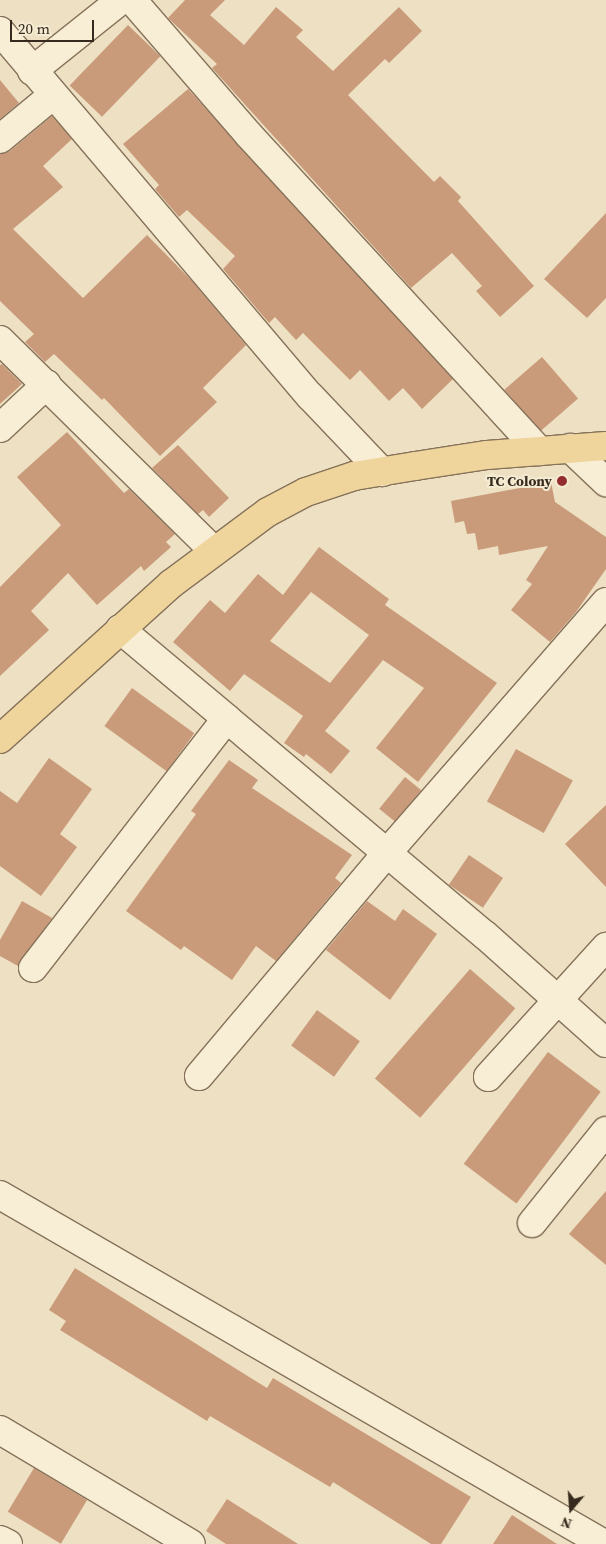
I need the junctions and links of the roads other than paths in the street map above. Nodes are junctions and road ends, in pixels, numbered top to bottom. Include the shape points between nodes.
1 (121, 0) edge
2 (132, 0) edge
3 (0, 31) edge
4 (32, 71) junction
5 (52, 96) junction
6 (0, 139) edge
7 (0, 340) edge
8 (47, 384) junction
9 (0, 428) edge
10 (606, 446) edge
11 (570, 448) junction
12 (540, 451) junction
13 (382, 472) junction
14 (606, 482) edge
15 (214, 551) junction
16 (606, 602) edge
17 (120, 629) junction
18 (227, 718) junction
19 (0, 738) edge
20 (388, 853) junction
21 (606, 947) edge
22 (33, 968) dead end
23 (558, 1000) junction
24 (606, 1043) edge
25 (200, 1076) dead end
26 (488, 1076) dead end
27 (606, 1131) edge
28 (0, 1196) edge
29 (532, 1223) dead end
30 (0, 1430) edge
31 (0, 1540) edge
32 (8, 1544) edge
33 (191, 1544) edge
34 (604, 1544) edge

1 - 4 street
2 - 12 street via 248,134
3 - 4 street
4 - 5 street
5 - 6 street
5 - 13 street via 310,396
7 - 8 street
8 - 9 street
8 - 15 street
10 - 11 main road
11 - 12 main road
11 - 14 street
12 - 13 main road
13 - 15 main road via 354,476 306,492 268,512
15 - 17 main road
16 - 20 street
17 - 18 street
17 - 19 main road
18 - 20 street
18 - 22 street
20 - 23 street
20 - 25 street
21 - 23 street
23 - 24 street
23 - 26 street
27 - 29 street
28 - 34 street
30 - 33 street
31 - 32 street

